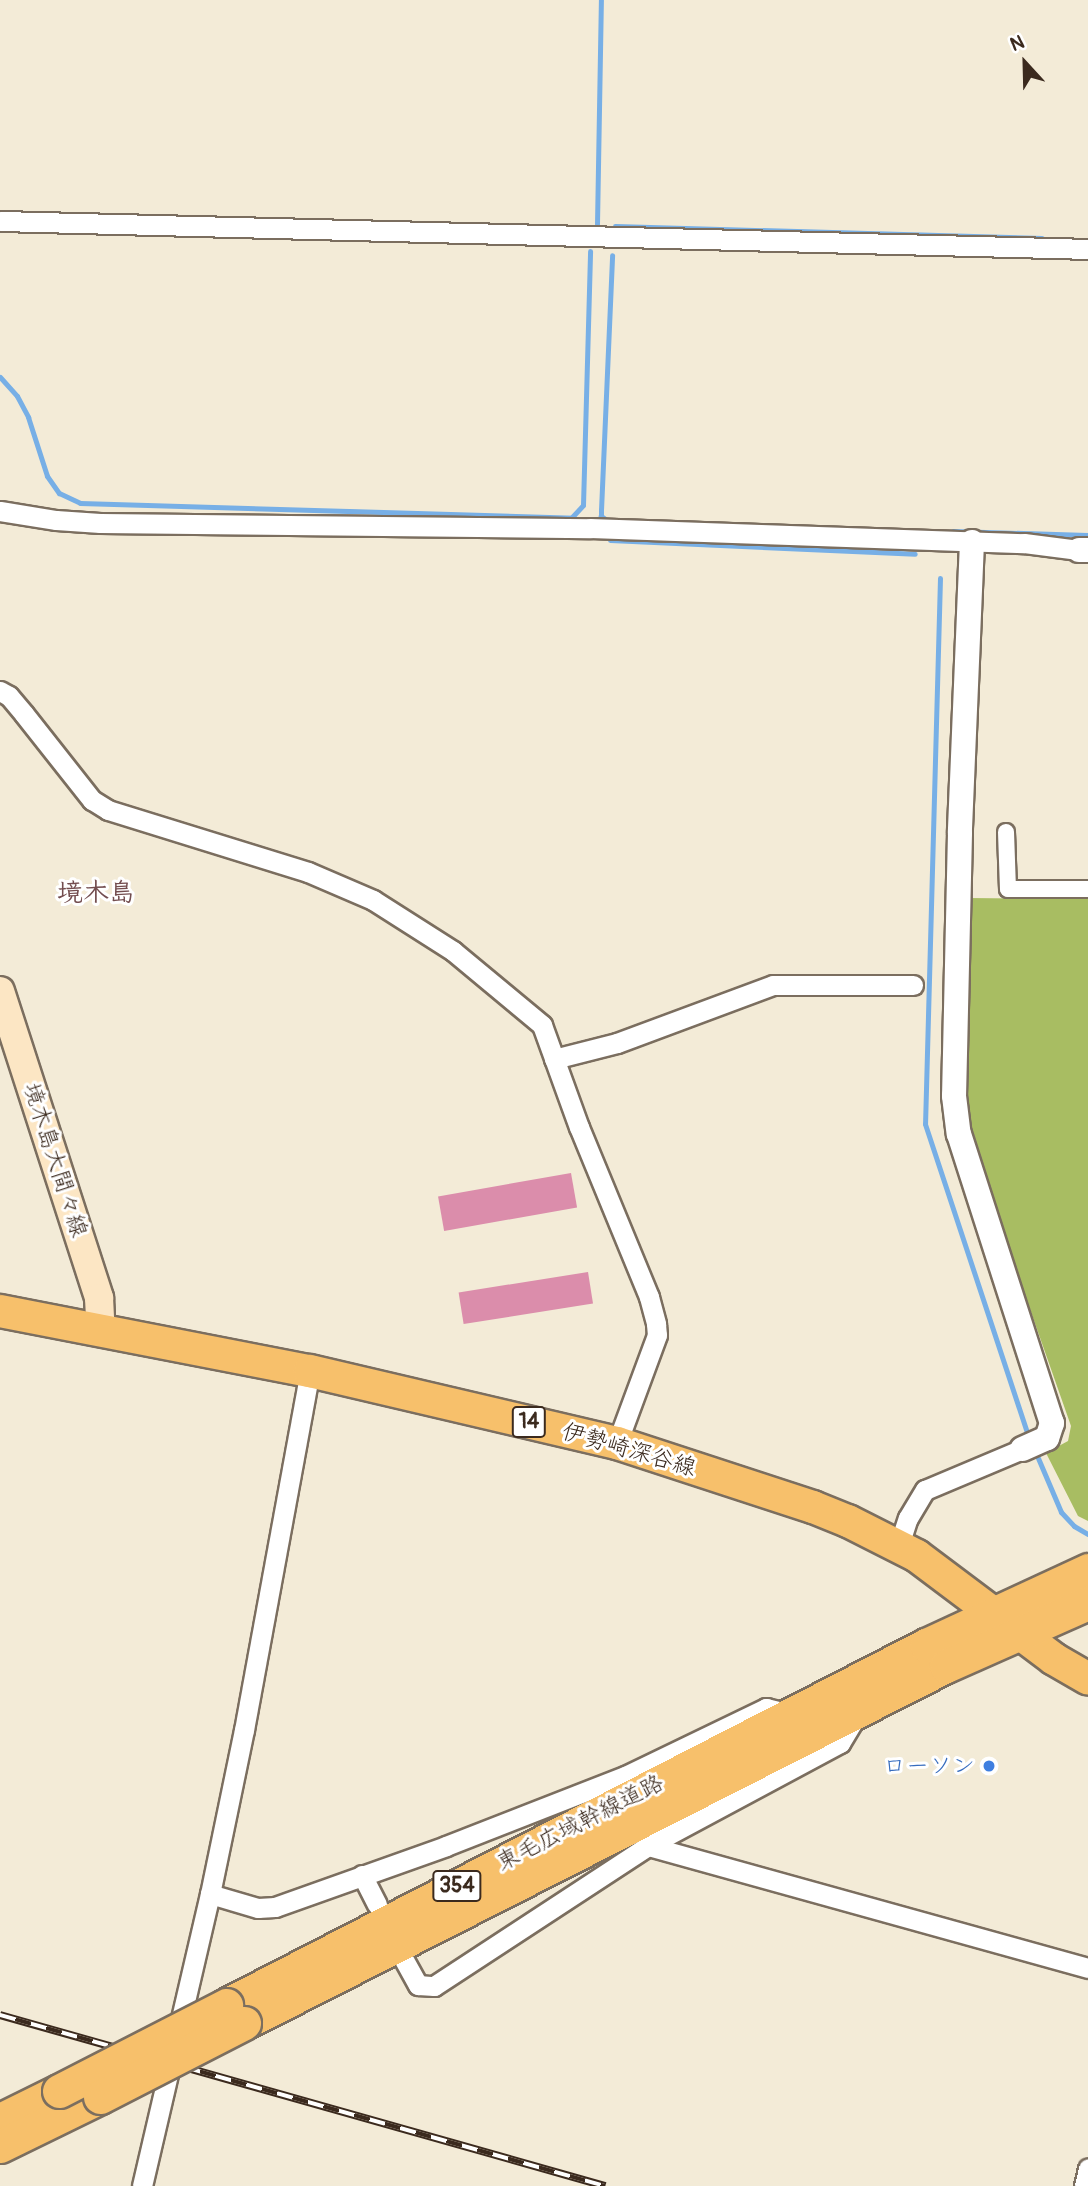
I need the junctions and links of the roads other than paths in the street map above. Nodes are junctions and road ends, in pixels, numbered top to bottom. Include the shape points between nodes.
1 (0, 221) edge
2 (1088, 249) edge
3 (0, 511) edge
4 (971, 542) junction
5 (1084, 550) edge
6 (0, 691) edge
7 (1006, 832) dead end
8 (1088, 890) edge
9 (913, 985) dead end
10 (0, 991) edge
11 (554, 1059) junction
12 (0, 1311) edge
13 (101, 1331) junction
14 (310, 1371) junction
15 (617, 1443) junction
16 (1022, 1449) joint
17 (899, 1545) junction
18 (1088, 1570) edge
19 (1088, 1603) edge
20 (994, 1612) junction
21 (1019, 1633) junction
22 (1088, 1679) edge
23 (858, 1713) junction
24 (792, 1714) junction
25 (648, 1846) junction
26 (362, 1875) junction
27 (210, 1894) junction
28 (377, 1904) dead end
29 (403, 1958) dead end
30 (1088, 1968) edge
31 (235, 2014) junction
32 (0, 2120) edge
33 (0, 2146) edge
34 (1088, 2168) edge
35 (142, 2186) edge
36 (1084, 2186) edge

1 - 2 street
3 - 4 street via 100,523 590,528
4 - 5 street
4 - 16 street via 956,1115 995,1252 1052,1423 1047,1438
6 - 11 street via 9,696 92,800 108,810 308,872 373,900 453,951 542,1025
7 - 8 street via 1008,888
9 - 11 street via 773,985 617,1043
10 - 13 main road, 境木島大間々線 via 99,1298
11 - 15 street via 656,1324 657,1335
12 - 13 main road, 伊勢崎深谷線 / 14
13 - 14 main road, 伊勢崎深谷線 / 14
14 - 15 main road, 伊勢崎深谷線 / 14
14 - 27 street
15 - 17 main road, 伊勢崎深谷線 / 14 via 813,1507
16 - 17 street via 926,1490 908,1518
17 - 20 main road, 伊勢崎深谷線 / 14
18 - 20 highway, 東毛広域幹線道路 / 354
19 - 21 highway, 東毛広域幹線道路 / 354
20 - 21 main road, 伊勢崎深谷線 / 14
20 - 24 highway, 東毛広域幹線道路 / 354
21 - 22 main road, 伊勢崎深谷線 / 14
21 - 23 highway, 東毛広域幹線道路 / 354
23 - 25 street via 840,1743
23 - 31 highway, 東毛広域幹線道路 / 354
24 - 26 street via 766,1708 625,1776
24 - 31 highway, 東毛広域幹線道路 / 354
25 - 29 street via 434,1986 418,1985
25 - 30 street
26 - 27 street via 267,1909
26 - 28 street
27 - 35 street
31 - 32 highway, 東毛広域幹線道路 / 354, bridge
31 - 33 highway, 東毛広域幹線道路 / 354, bridge via 100,2097
34 - 36 street

